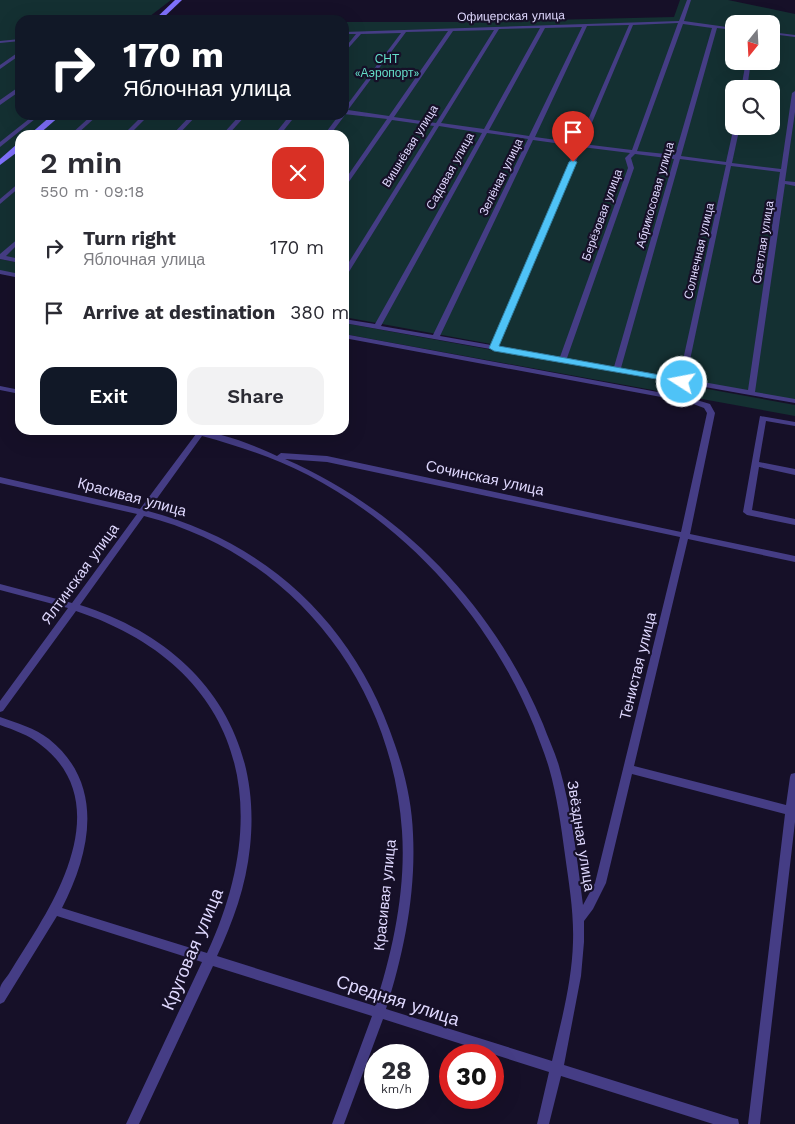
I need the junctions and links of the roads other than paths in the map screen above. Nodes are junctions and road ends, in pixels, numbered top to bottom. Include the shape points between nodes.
1 (179, 0) edge
2 (689, 0) edge
3 (162, 15) edge
4 (680, 22) junction
5 (631, 25) junction
6 (585, 26) junction
7 (715, 26) junction
8 (543, 27) junction
9 (497, 28) junction
10 (725, 28) edge
11 (452, 29) junction
12 (405, 32) junction
13 (349, 33) edge
14 (359, 33) junction
15 (780, 34) edge
16 (795, 36) edge
17 (15, 40) edge
18 (0, 42) edge
19 (349, 46) edge
20 (15, 56) edge
21 (0, 67) edge
22 (15, 92) edge
23 (795, 93) edge
24 (0, 103) edge
25 (349, 104) edge
26 (349, 113) edge
27 (389, 118) junction
28 (31, 120) edge
29 (51, 120) edge
30 (90, 120) edge
31 (141, 120) edge
32 (189, 120) edge
33 (239, 120) edge
34 (289, 120) edge
35 (436, 125) junction
36 (18, 130) edge
37 (39, 130) edge
38 (78, 130) edge
39 (131, 130) edge
40 (180, 130) edge
41 (230, 130) edge
42 (281, 130) edge
43 (485, 132) junction
44 (15, 133) edge
45 (735, 135) edge
46 (532, 138) junction
47 (0, 145) edge
48 (580, 145) junction
49 (15, 150) edge
50 (634, 152) junction
51 (678, 157) junction
52 (0, 163) edge
53 (730, 163) junction
54 (784, 171) junction
55 (349, 178) edge
56 (783, 182) junction
57 (795, 184) edge
58 (15, 188) edge
59 (0, 202) edge
60 (15, 244) edge
61 (0, 257) edge
62 (15, 260) edge
63 (349, 267) edge
64 (0, 272) edge
65 (15, 275) edge
66 (349, 321) edge
67 (377, 327) junction
68 (349, 337) edge
69 (436, 338) junction
70 (494, 348) junction
71 (563, 360) junction
72 (618, 370) junction
73 (682, 382) junction
74 (0, 388) edge
75 (15, 391) edge
76 (751, 394) junction
77 (795, 401) edge
78 (795, 424) edge
79 (194, 435) edge
80 (213, 435) edge
81 (278, 456) junction
82 (756, 464) junction
83 (795, 472) edge
84 (0, 480) edge
85 (142, 512) junction
86 (795, 522) edge
87 (685, 535) junction
88 (795, 558) edge
89 (0, 587) edge
90 (74, 606) junction
91 (0, 708) edge
92 (0, 721) edge
93 (628, 769) junction
94 (795, 777) edge
95 (793, 812) edge
96 (54, 910) junction
97 (578, 920) junction
98 (209, 959) junction
99 (0, 998) edge
100 (378, 1012) junction
101 (556, 1068) junction
102 (132, 1124) edge
103 (338, 1124) edge
104 (543, 1124) edge
105 (733, 1124) edge
106 (754, 1124) edge

1 - 3 street
2 - 4 street, Берёзовая улица
4 - 5 street, Офицерская улица
4 - 7 street, Офицерская улица
4 - 50 street, Берёзовая улица
5 - 6 street, Офицерская улица
5 - 48 street
6 - 8 street, Офицерская улица
6 - 46 street, Зелёная улица
7 - 10 street, Офицерская улица
7 - 51 street, Абрикосовая улица
8 - 9 street, Офицерская улица
8 - 43 street, Садовая улица
9 - 11 street, Офицерская улица
9 - 35 street, Вишнёвая улица
11 - 12 street, Офицерская улица
11 - 27 street
12 - 14 street, Офицерская улица
12 - 25 street
13 - 14 street, Офицерская улица
14 - 19 street
15 - 16 street
17 - 18 street
20 - 21 street
22 - 24 street
23 - 54 street, Светлая улица
26 - 27 street
27 - 35 street
27 - 55 street
28 - 36 street
29 - 37 street
30 - 38 street
31 - 39 street
32 - 40 street
33 - 41 street
34 - 42 street
35 - 43 street
35 - 63 street, Вишнёвая улица
43 - 46 street
43 - 67 street, Садовая улица
44 - 47 street
45 - 53 street, Солнечная улица
46 - 48 street
46 - 69 street, Зелёная улица
48 - 50 street
48 - 70 street
49 - 52 street
50 - 51 street
50 - 71 street, Берёзовая улица via 628,158 631,168
51 - 53 street
51 - 72 street, Абрикосовая улица
53 - 54 street
53 - 73 street, Солнечная улица
54 - 56 street, Светлая улица
56 - 57 street
56 - 76 street, Светлая улица
58 - 59 street
60 - 61 street
61 - 62 street
64 - 65 street
66 - 67 street
67 - 69 street
68 - 87 street, Тенистая улица via 690,400 707,406 711,413
69 - 70 street
70 - 71 street
71 - 72 street
72 - 73 street
73 - 76 street
74 - 75 street
76 - 77 street
78 - 82 street via 763,418
79 - 85 street, Ялтинская улица
80 - 81 street, Звёздная улица
81 - 87 street, Сочинская улица via 327,459
81 - 97 street, Звёздная улица via 347,494 417,546 454,585 492,635 534,713 550,754 564,808
82 - 83 street
82 - 86 street via 747,512
84 - 85 street, Красивая улица
85 - 90 street, Ялтинская улица
85 - 100 street, Красивая улица via 174,521 219,541 286,586 329,629 354,662 375,700 396,757 408,843 396,950
87 - 88 street, Сочинская улица
87 - 93 street, Тенистая улица
89 - 90 street, Круговая улица
90 - 91 street, Ялтинская улица
90 - 98 street, Круговая улица via 129,628 189,672 219,712 232,740 246,799 245,839 235,897
92 - 96 street via 34,733 54,747 66,761 75,780 81,801 82,824 76,864
93 - 95 street
93 - 97 street, Тенистая улица via 600,884
94 - 95 street
95 - 106 street
96 - 98 street, Средняя улица
96 - 99 street
97 - 101 street, Звёздная улица via 578,955
98 - 100 street, Средняя улица
98 - 102 street, Круговая улица
100 - 101 street, Средняя улица
100 - 103 street, Красивая улица
101 - 104 street, Звёздная улица
101 - 105 street, Средняя улица

